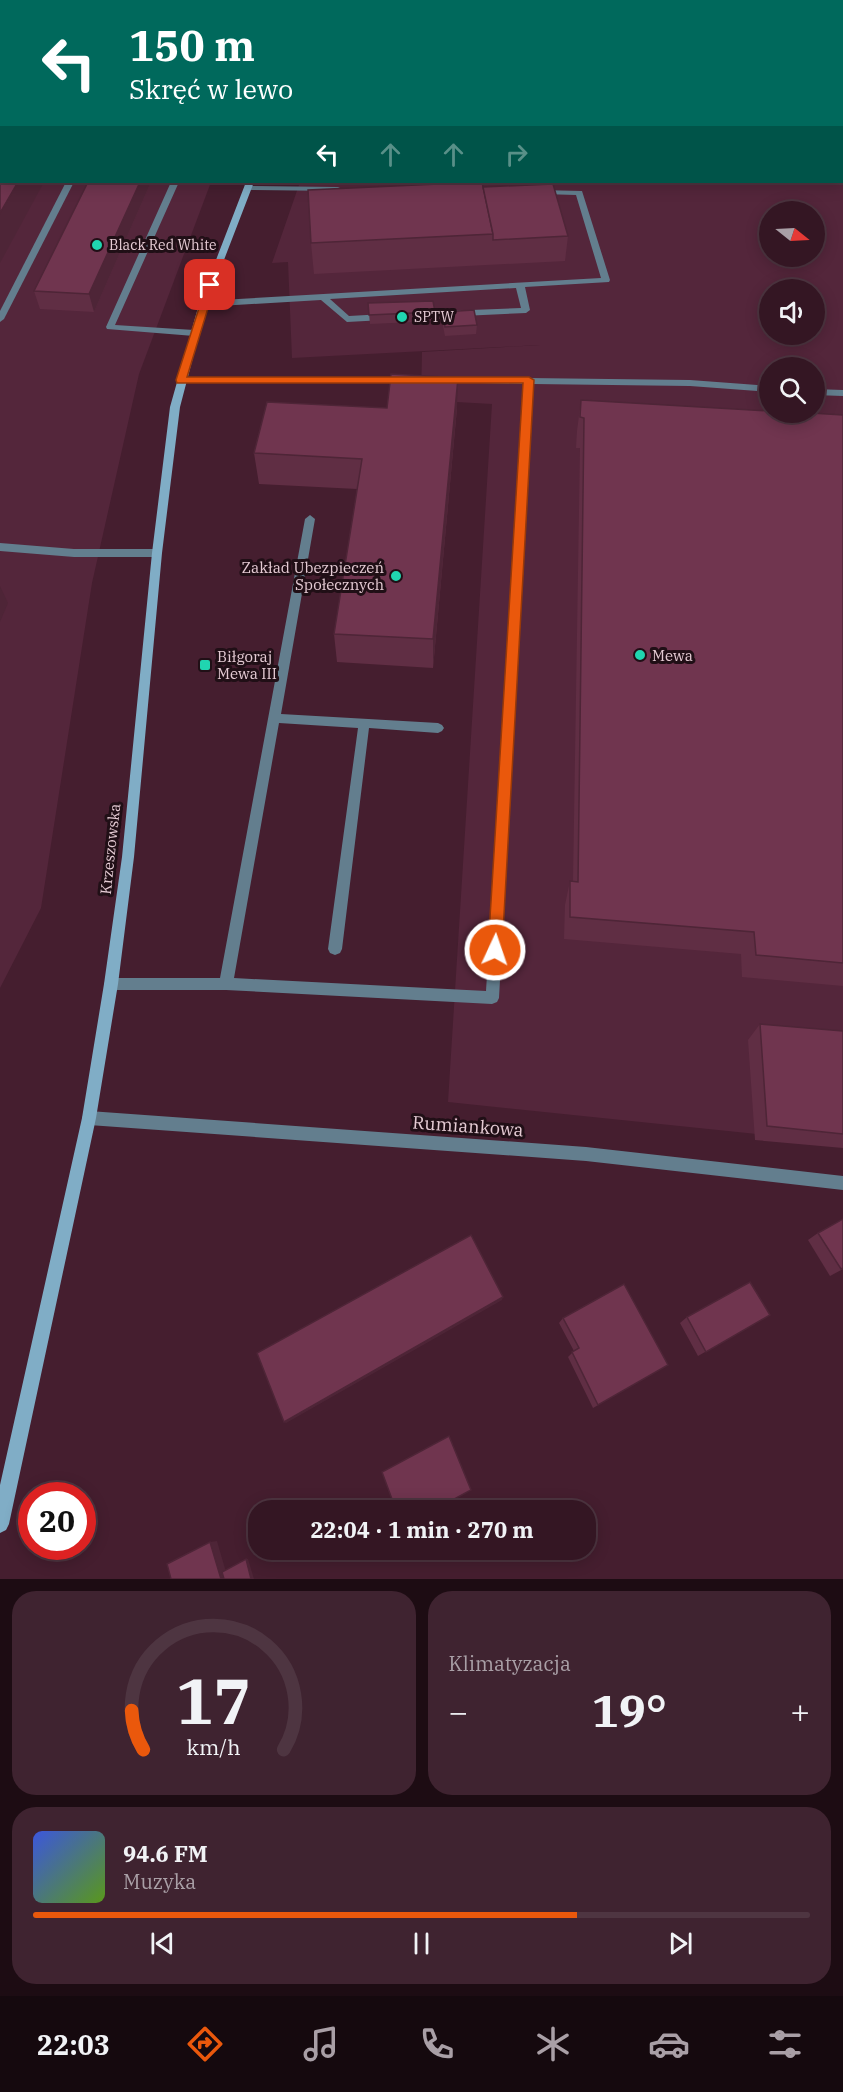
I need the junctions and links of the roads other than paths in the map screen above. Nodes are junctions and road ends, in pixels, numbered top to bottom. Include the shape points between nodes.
1 (69, 183) edge
2 (175, 183) edge
3 (249, 185) edge
4 (349, 189) edge
5 (533, 192) edge
6 (520, 285) junction
7 (324, 298) junction
8 (202, 304) junction
9 (407, 316) edge
10 (395, 317) edge
11 (0, 319) edge
12 (194, 333) junction
13 (181, 380) junction
14 (410, 380) edge
15 (434, 380) edge
16 (529, 380) junction
17 (759, 387) edge
18 (825, 392) edge
19 (843, 393) edge
20 (310, 519) dead end
21 (0, 547) edge
22 (157, 553) junction
23 (274, 718) junction
24 (364, 723) junction
25 (438, 728) dead end
26 (335, 949) dead end
27 (111, 984) junction
28 (225, 984) junction
29 (88, 1118) junction
30 (843, 1183) edge
31 (0, 1524) edge

1 - 11 street
2 - 12 street via 110,327
3 - 4 street
3 - 8 main road, Krzeszowska
5 - 6 street via 579,193 606,280
6 - 7 street
6 - 9 street via 526,310
7 - 8 street
7 - 10 street via 347,319
8 - 12 main road, Krzeszowska
12 - 13 main road, Krzeszowska
13 - 14 street
13 - 22 main road, Krzeszowska
15 - 16 street
16 - 17 street
16 - 28 street via 492,998
18 - 19 street
20 - 23 street
21 - 22 street via 74,553
22 - 27 main road, Krzeszowska via 128,856
23 - 24 street
23 - 28 street
24 - 25 street
24 - 26 street
27 - 28 street
27 - 29 main road, Krzeszowska
29 - 30 street, Rumiankowa via 586,1154
29 - 31 main road, Krzeszowska

